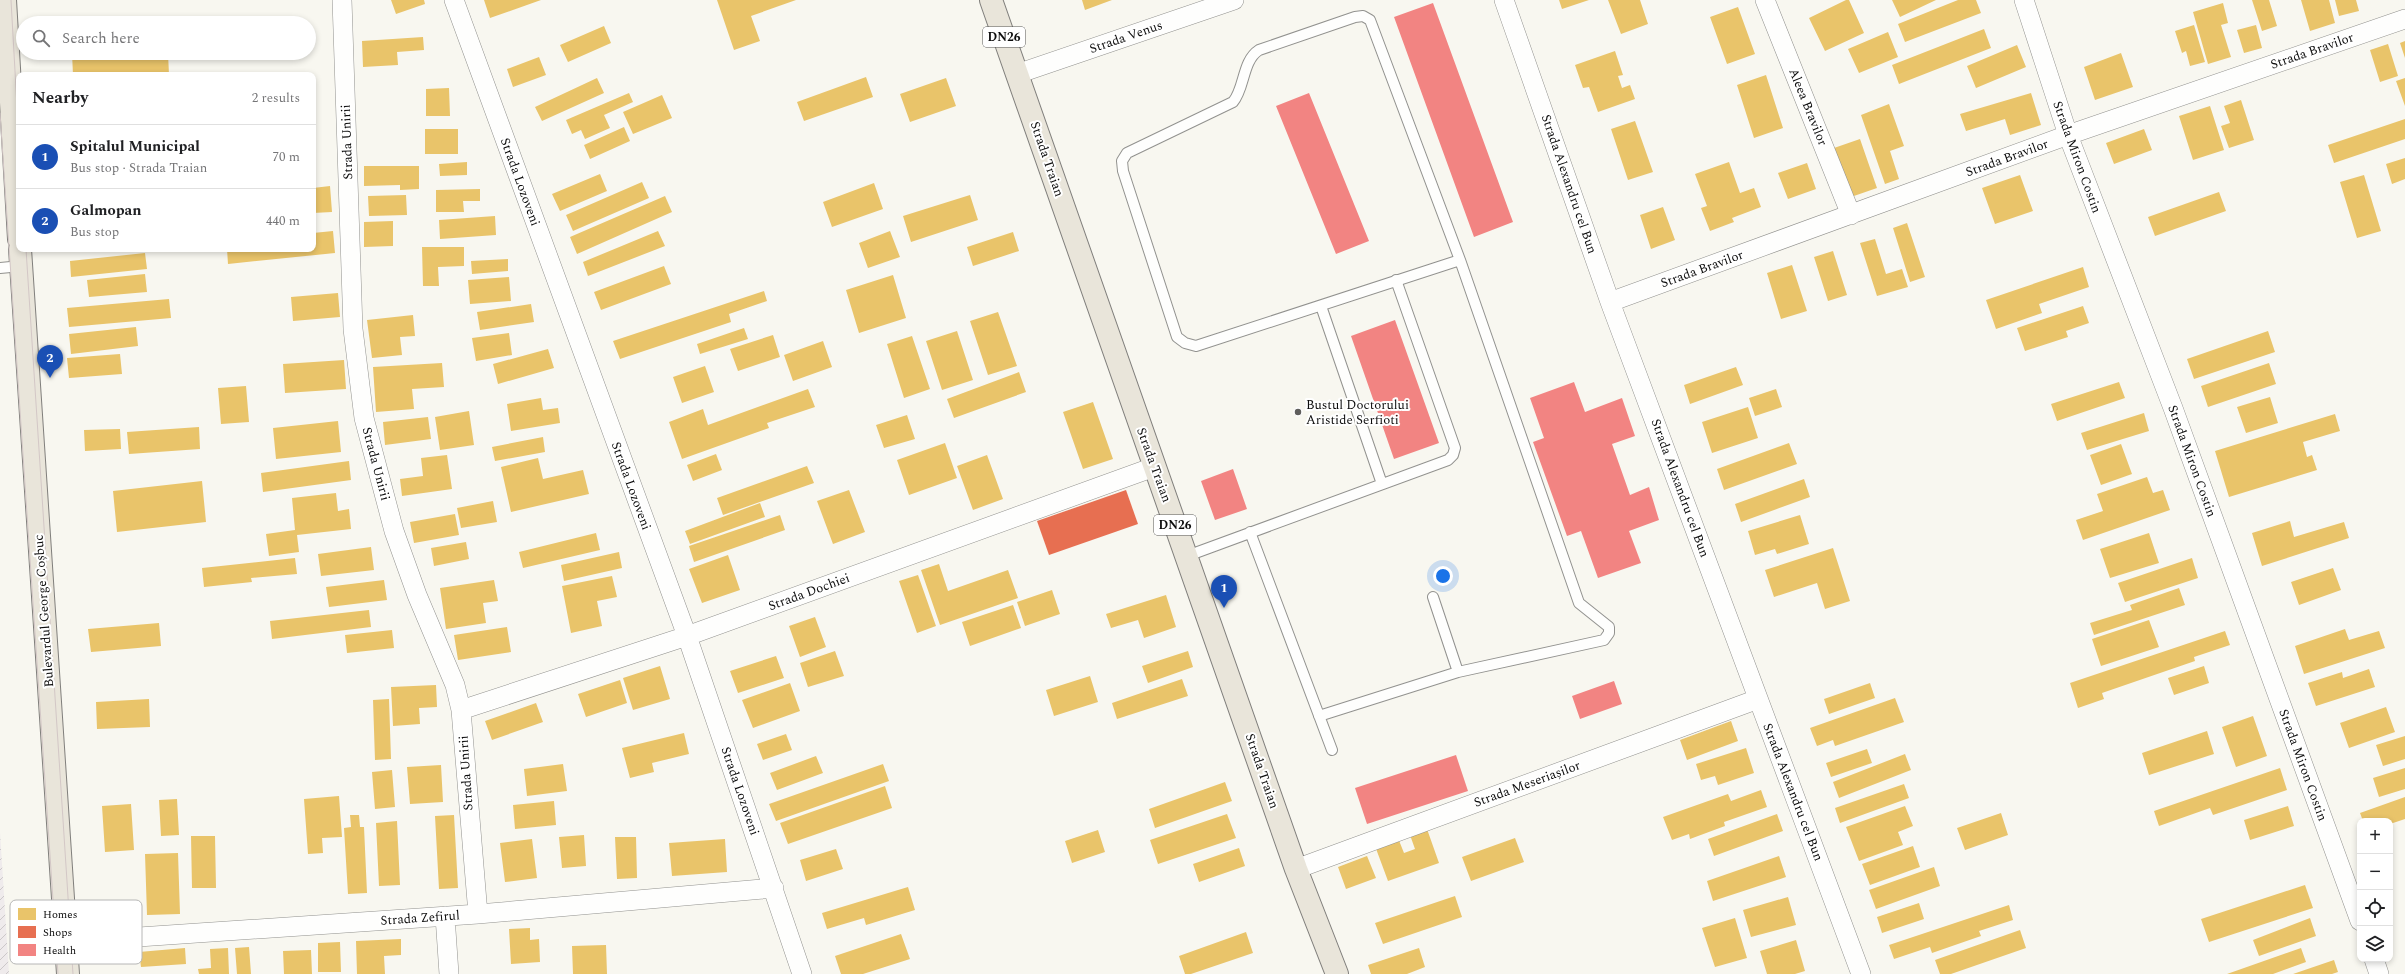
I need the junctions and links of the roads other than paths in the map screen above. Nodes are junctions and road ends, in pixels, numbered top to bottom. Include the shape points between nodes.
1 (4, 0) edge
2 (342, 0) edge
3 (454, 0) edge
4 (991, 0) edge
5 (1234, 0) edge
6 (1504, 0) edge
7 (1765, 0) edge
8 (2024, 0) edge
9 (2405, 19) edge
10 (1017, 74) junction
11 (2068, 135) junction
12 (16, 162) edge
13 (1851, 215) junction
14 (1460, 260) junction
15 (13, 261) edge
16 (1396, 280) junction
17 (1610, 302) junction
18 (1321, 306) junction
19 (1154, 467) junction
20 (1382, 484) junction
21 (1250, 532) junction
22 (1186, 556) junction
23 (1433, 598) dead end
24 (687, 636) junction
25 (1458, 672) junction
26 (1758, 699) junction
27 (461, 710) junction
28 (1319, 716) junction
29 (1332, 750) dead end
30 (1296, 869) junction
31 (774, 888) junction
32 (62, 900) edge
33 (2357, 913) edge
34 (478, 914) junction
35 (445, 916) junction
36 (142, 937) edge
37 (2375, 962) edge
38 (67, 964) edge
39 (68, 974) edge
40 (449, 974) edge
41 (802, 974) edge
42 (1338, 974) edge
43 (1861, 974) edge
44 (2379, 974) edge

1 - 12 main road
2 - 27 street, Strada Unirii via 353,329 364,418 394,531 417,595 455,685
3 - 24 street, Strada Lozoveni
4 - 10 main road, Strada Traian / DN26
5 - 10 street, Strada Venus
6 - 17 street, Strada Alexandru cel Bun
7 - 13 street, Aleea Bravilor
8 - 11 street, Strada Miron Costin
9 - 11 street, Strada Bravilor
10 - 19 main road, Strada Traian / DN26
11 - 13 street, Strada Bravilor
11 - 33 street, Strada Miron Costin via 2173,408
13 - 17 street, Strada Bravilor
14 - 16 lane
14 - 18 lane via 1370,20 1364,16 1355,17 1259,50 1250,60 1238,97 1233,102 1127,153 1122,161 1123,171 1177,337 1185,343 1196,346
14 - 25 lane via 1579,603 1609,627 1609,633 1604,640
15 - 32 main road, Bulevardul George Coșbuc
16 - 18 lane
16 - 20 lane via 1455,448 1448,460
17 - 26 street, Strada Alexandru cel Bun
18 - 20 lane
19 - 22 main road, Strada Traian / DN26
19 - 24 street, Strada Dochiei
20 - 21 lane
21 - 22 lane
21 - 28 lane
22 - 30 main road, Strada Traian / DN26
23 - 25 lane
24 - 27 street, Strada Dochiei
24 - 31 street, Strada Lozoveni
25 - 28 lane
26 - 30 street, Strada Meseriașilor
26 - 43 street, Strada Alexandru cel Bun
27 - 34 street, Strada Unirii
28 - 29 lane
30 - 42 main road, Strada Traian / DN26
31 - 34 street, Strada Zefirul
31 - 41 street, Strada Lozoveni
34 - 35 street, Strada Zefirul
35 - 36 street, Strada Zefirul
35 - 40 street
37 - 44 street
38 - 39 main road, Bulevardul George Coșbuc

